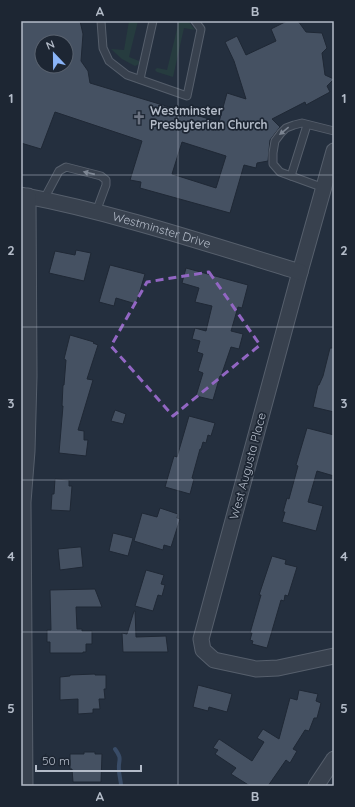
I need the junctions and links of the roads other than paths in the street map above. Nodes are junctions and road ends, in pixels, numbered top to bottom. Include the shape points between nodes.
1 (101, 21) edge
2 (153, 21) edge
3 (195, 21) edge
4 (140, 79) junction
5 (307, 125) junction
6 (334, 131) edge
7 (334, 151) edge
8 (291, 176) junction
9 (324, 188) junction
10 (25, 196) edge
11 (44, 199) junction
12 (96, 212) junction
13 (300, 272) junction
14 (334, 656) edge
15 (334, 759) edge
16 (25, 786) edge
17 (316, 786) edge

1 - 4 lane via 102,48 109,61 127,75
2 - 4 lane
3 - 4 lane via 201,29 187,96
5 - 6 lane
5 - 8 lane
5 -> 8 lane via 286,128 275,141 273,164 280,172
7 - 9 street, West Augusta Place
8 - 9 lane
9 - 13 street, West Augusta Place
10 - 11 street, Westminster Drive
10 - 16 street via 29,376 23,502
11 - 12 street, Westminster Drive
12 -> 11 lane via 106,180 101,176 66,167 59,171
12 - 13 street, Westminster Drive
13 - 14 street, West Augusta Place via 201,639 203,650 214,660 256,669 278,668
15 - 17 street

